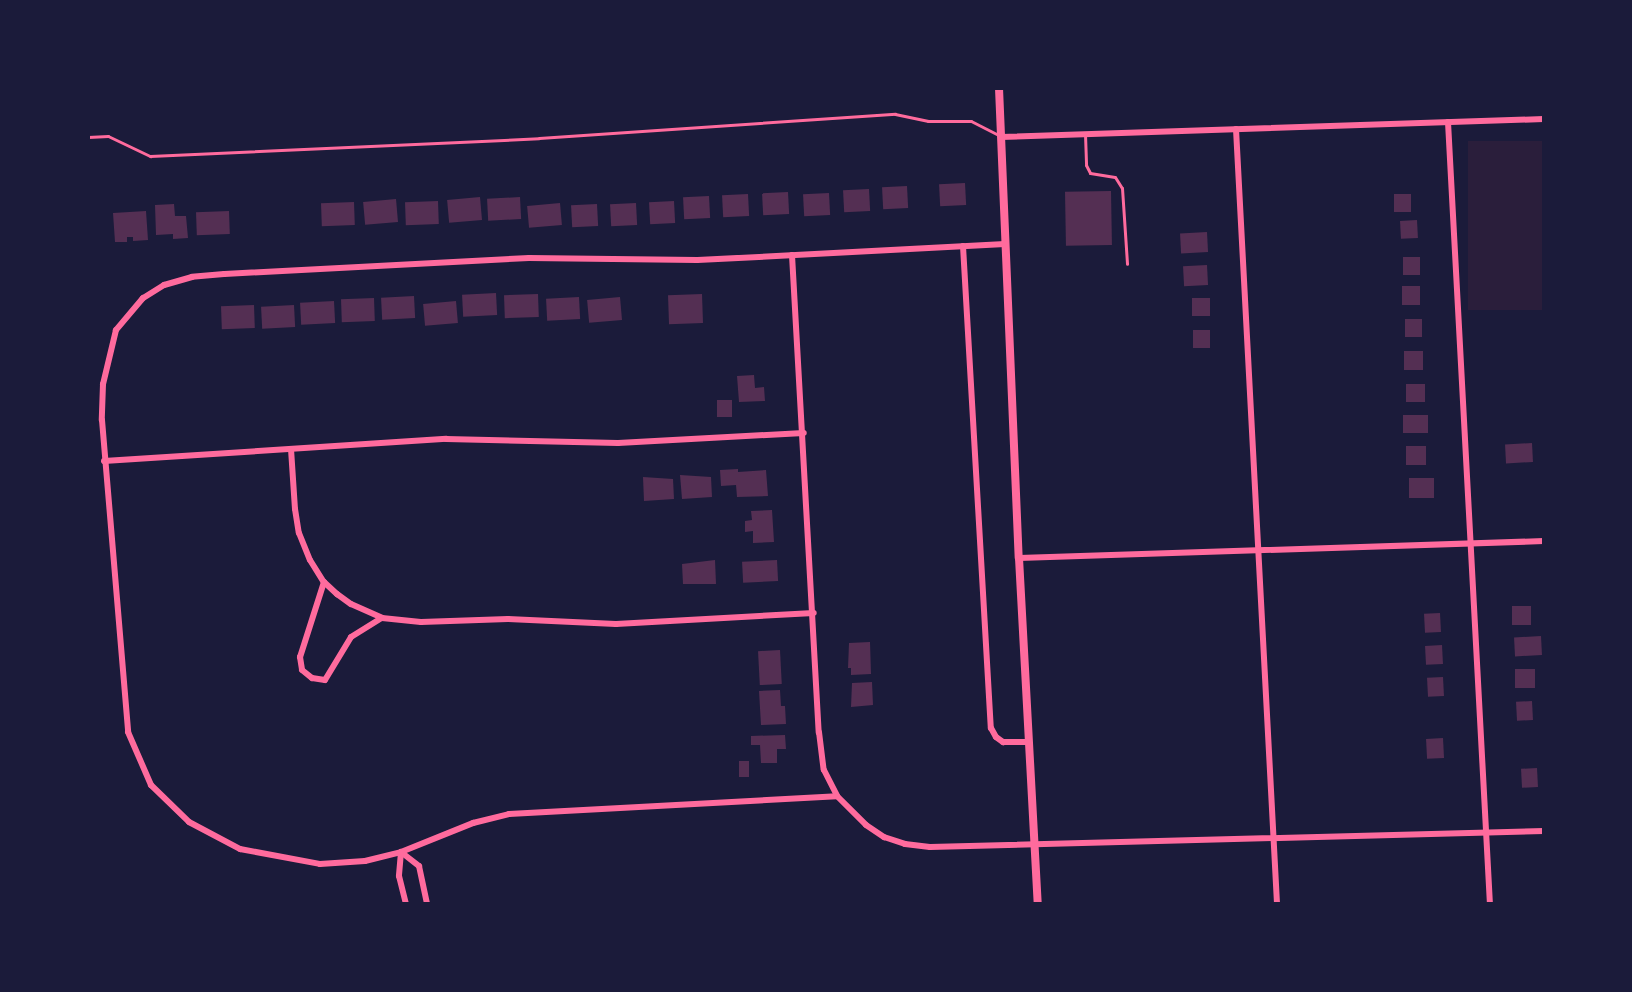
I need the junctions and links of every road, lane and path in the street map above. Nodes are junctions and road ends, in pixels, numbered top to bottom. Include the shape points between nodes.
1 (999, 88) edge
2 (1544, 119) edge
3 (1448, 122) junction
4 (1236, 129) junction
5 (1085, 134) junction
6 (88, 137) edge
7 (1001, 137) junction
8 (1005, 244) junction
9 (963, 246) junction
10 (792, 255) junction
11 (1127, 264) dead end
12 (804, 433) junction
13 (291, 449) junction
14 (104, 460) junction
15 (1544, 541) edge
16 (1470, 543) junction
17 (1258, 550) junction
18 (1019, 558) junction
19 (324, 582) junction
20 (814, 613) junction
21 (382, 618) junction
22 (1029, 742) junction
23 (837, 796) junction
24 (1544, 831) edge
25 (1486, 833) junction
26 (1273, 839) junction
27 (1034, 844) junction
28 (402, 852) junction
29 (406, 903) edge
30 (427, 903) edge
31 (1038, 903) edge
32 (1277, 903) edge
33 (1490, 903) edge

1 - 7 main road
2 - 3 street
3 - 4 street
3 - 16 street
4 - 5 street
4 - 17 street
5 - 7 street
5 - 11 lane via 1087,170 1094,175 1115,177 1122,188
6 - 7 lane via 108,136 150,156 539,138 895,114 928,121 971,121
7 - 8 main road
8 - 9 street
8 - 18 main road
9 - 10 street
9 - 22 street via 991,728 1003,742
10 - 12 street
10 - 14 street via 697,260 495,260 224,274 164,285 143,298 116,330 103,384
12 - 13 street via 618,443 446,439
12 - 20 street
13 - 14 street
13 - 19 street via 299,532
14 - 28 street via 128,732 151,785 189,822 240,849 320,864 365,861
15 - 16 street
16 - 17 street
16 - 25 street
17 - 18 street
17 - 26 street
18 - 22 main road
19 - 21 street via 351,604
19 - 21 street via 300,657 302,670 312,678 325,680 351,637
20 - 21 street via 616,624
20 - 23 street via 819,732 824,770
22 - 27 main road
23 - 27 street via 866,825 905,844
23 - 28 street via 509,814 473,823
24 - 25 street
25 - 26 street
25 - 33 street
26 - 27 street
26 - 32 street
27 - 31 main road
28 - 29 street via 399,876
28 - 30 street via 419,866

